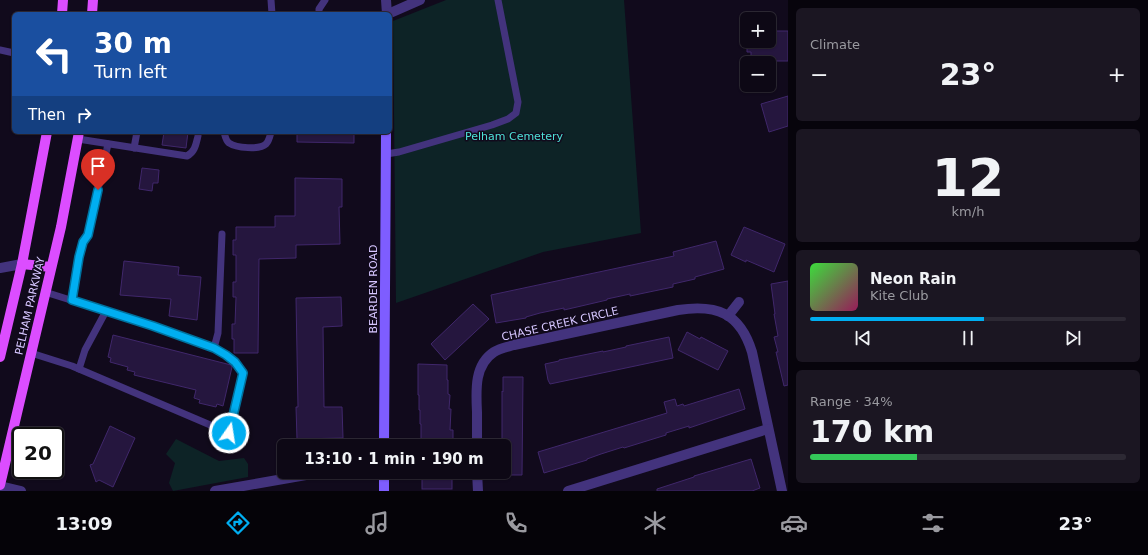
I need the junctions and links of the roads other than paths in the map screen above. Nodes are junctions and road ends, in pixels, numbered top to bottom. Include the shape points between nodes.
1 (63, 0) edge
2 (93, 0) edge
3 (271, 0) edge
4 (325, 0) edge
5 (386, 0) edge
6 (420, 0) edge
7 (498, 0) edge
8 (62, 12) edge
9 (92, 12) edge
10 (272, 12) edge
11 (319, 12) edge
12 (387, 12) edge
13 (392, 12) edge
14 (0, 50) edge
15 (12, 53) edge
16 (48, 134) edge
17 (137, 134) edge
18 (224, 134) edge
19 (271, 134) edge
20 (386, 134) edge
21 (78, 136) edge
22 (198, 136) dead end
23 (108, 144) junction
24 (134, 148) junction
25 (386, 154) junction
26 (222, 234) dead end
27 (22, 264) junction
28 (51, 267) junction
29 (0, 268) edge
30 (45, 292) junction
31 (72, 300) junction
32 (739, 302) dead end
33 (106, 311) junction
34 (728, 316) junction
35 (214, 348) junction
36 (31, 353) junction
37 (0, 357) edge
38 (79, 369) junction
39 (768, 429) junction
40 (384, 439) edge
41 (477, 439) edge
42 (283, 479) edge
43 (384, 479) edge
44 (477, 479) edge
45 (0, 486) edge
46 (21, 491) edge
47 (215, 491) edge
48 (384, 491) edge
49 (478, 491) edge
50 (568, 491) edge
51 (782, 491) edge

1 - 8 main road
2 - 9 main road
3 - 10 lane
4 - 11 lane
5 - 12 street
6 - 13 street
7 - 25 lane via 518,102 516,113 492,125
14 - 15 lane
16 - 27 main road, PELHAM PARKWAY
17 - 24 lane
18 - 19 lane via 229,143 245,148 267,144
20 - 25 street, BEARDEN ROAD
21 - 23 lane
21 - 28 main road, PELHAM PARKWAY
22 - 24 lane via 196,147 192,154 187,156
23 - 24 lane
23 - 31 lane via 88,235 79,257
25 - 40 street, BEARDEN ROAD
26 - 35 lane via 218,333
27 - 28 main road
27 - 29 street
27 - 37 main road, PELHAM PARKWAY
28 - 30 main road, PELHAM PARKWAY
30 - 31 lane
30 - 36 main road, PELHAM PARKWAY
31 - 33 lane
32 - 34 street
33 - 35 lane
33 - 38 lane via 85,350
34 - 39 street, CHASE CREEK CIRCLE via 743,329 748,340
34 - 41 street, CHASE CREEK CIRCLE via 711,309 678,310 502,348 493,353 481,368 476,391
35 - 38 lane via 235,362 243,373 229,433
36 - 38 lane
36 - 45 main road, PELHAM PARKWAY
39 - 50 street
39 - 51 street, CHASE CREEK CIRCLE
42 - 47 street
43 - 48 street
44 - 49 street
45 - 46 street

